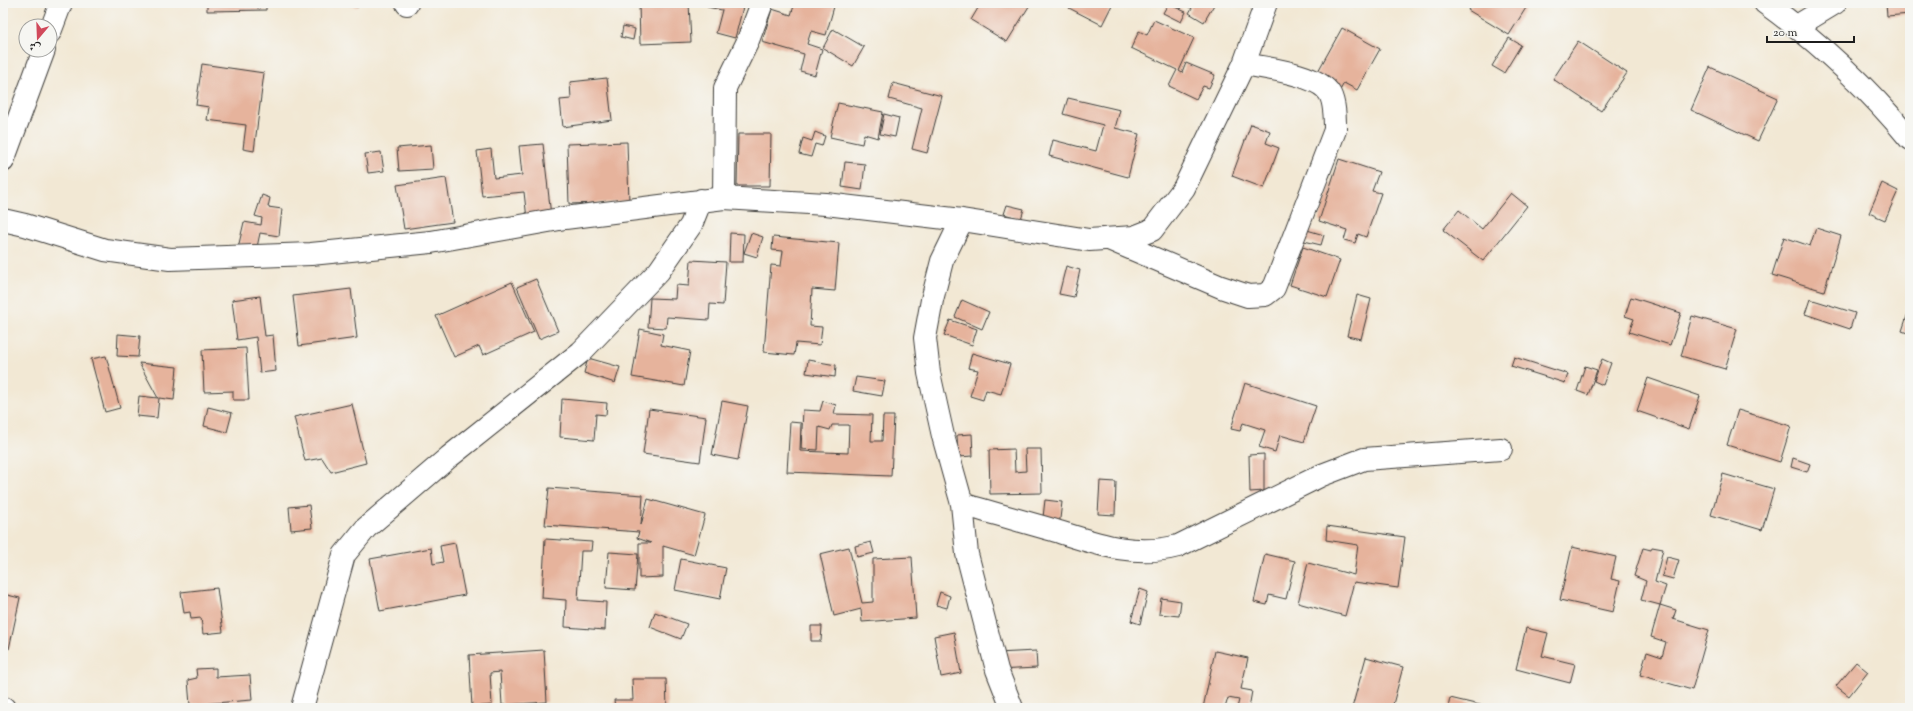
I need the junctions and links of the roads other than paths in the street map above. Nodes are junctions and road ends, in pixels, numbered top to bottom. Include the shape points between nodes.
1 (61, 3) edge
2 (762, 3) edge
3 (1266, 3) edge
4 (1765, 3) edge
5 (1835, 3) edge
6 (55, 18) edge
7 (1797, 26) junction
8 (41, 58) edge
9 (1244, 64) junction
10 (1910, 139) edge
11 (3, 161) edge
12 (724, 198) junction
13 (701, 200) junction
14 (3, 220) edge
15 (962, 220) junction
16 (1110, 240) junction
17 (1501, 449) dead end
18 (962, 504) junction
19 (302, 708) edge
20 (1012, 708) edge

1 - 6 street
2 - 12 street via 747,43 725,88
3 - 9 street
4 - 7 street
5 - 7 street
7 - 10 street via 1889,113
8 - 11 street
9 - 16 street via 1184,188 1152,230 1134,237
9 - 16 street via 1307,77 1329,93 1334,111 1335,130 1274,288 1265,295 1248,296 1220,287
12 - 13 street
12 - 15 street via 826,204
13 - 14 street via 565,218 431,242 311,254 170,259 105,250
13 - 19 street via 691,226 659,271 581,352 449,457 366,528 344,555
15 - 16 street via 1089,240
15 - 18 street via 942,261 926,338 929,373
17 - 18 street via 1364,459 1322,475 1178,546 1161,551 1113,548
18 - 20 street via 967,554 997,670

